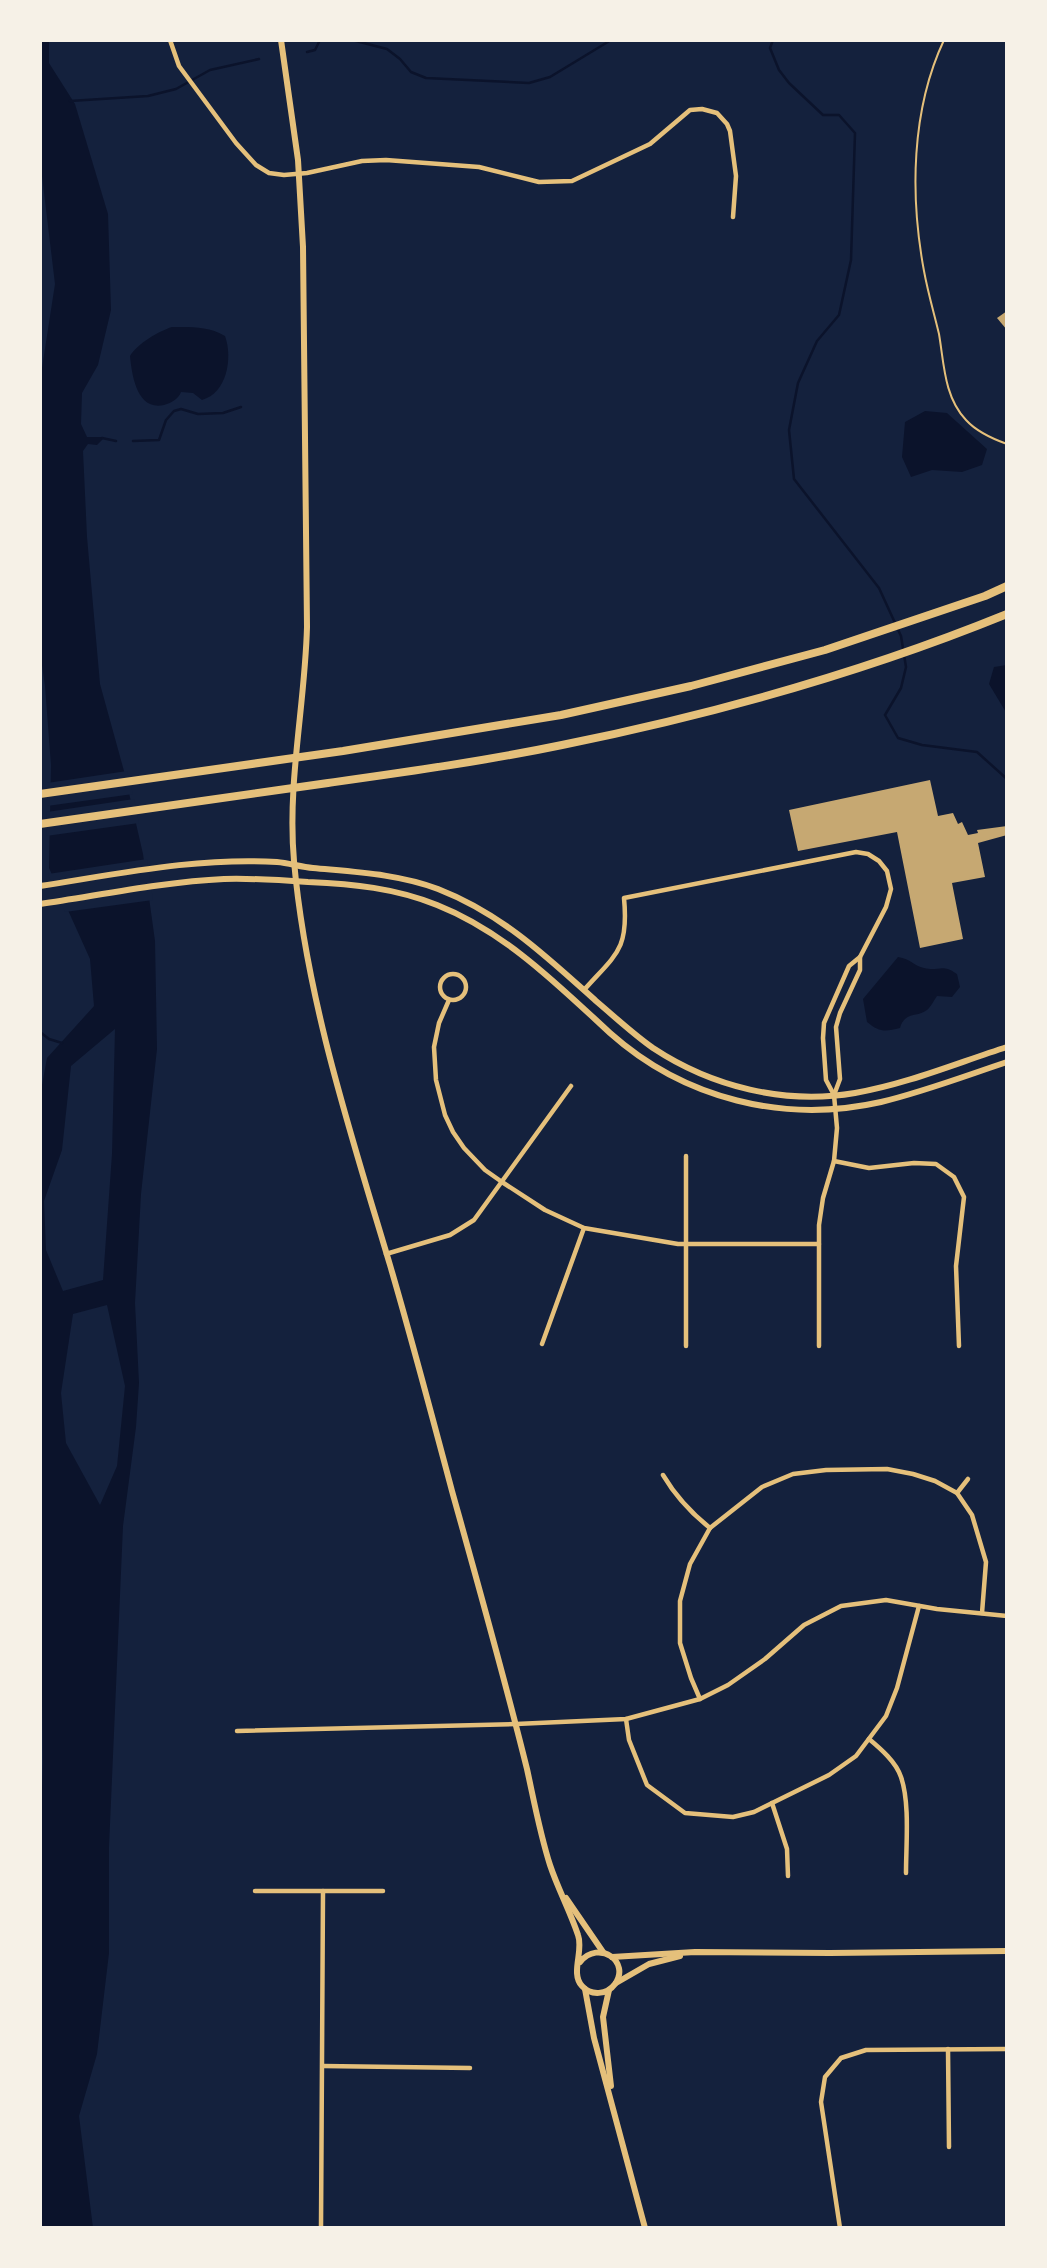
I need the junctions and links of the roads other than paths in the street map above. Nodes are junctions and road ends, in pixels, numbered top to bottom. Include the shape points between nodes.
1 (170, 40) edge
2 (281, 40) edge
3 (944, 40) edge
4 (299, 174) junction
5 (733, 217) dead end
6 (1007, 444) edge
7 (1007, 586) edge
8 (1007, 614) edge
9 (40, 794) edge
10 (40, 824) edge
11 (294, 864) junction
12 (296, 881) junction
13 (40, 886) edge
14 (40, 904) edge
15 (860, 957) junction
16 (584, 990) junction
17 (449, 1000) junction
18 (1007, 1047) edge
19 (1007, 1062) edge
20 (571, 1086) dead end
21 (834, 1095) junction
22 (835, 1108) junction
23 (686, 1156) dead end
24 (835, 1161) junction
25 (502, 1182) junction
26 (584, 1228) junction
27 (686, 1244) junction
28 (819, 1244) junction
29 (386, 1254) junction
30 (542, 1344) dead end
31 (686, 1346) dead end
32 (818, 1346) dead end
33 (958, 1346) dead end
34 (663, 1475) dead end
35 (968, 1479) dead end
36 (957, 1493) junction
37 (710, 1528) junction
38 (919, 1606) junction
39 (982, 1613) junction
40 (1007, 1616) edge
41 (699, 1699) junction
42 (626, 1719) junction
43 (516, 1724) junction
44 (237, 1731) dead end
45 (869, 1738) junction
46 (772, 1803) junction
47 (906, 1872) dead end
48 (788, 1876) dead end
49 (557, 1885) junction
50 (256, 1891) dead end
51 (323, 1891) junction
52 (383, 1891) dead end
53 (1007, 1951) edge
54 (603, 1952) junction
55 (695, 1952) junction
56 (612, 1957) junction
57 (580, 1962) junction
58 (612, 1987) junction
59 (585, 1989) junction
60 (948, 2049) junction
61 (1007, 2049) edge
62 (323, 2066) junction
63 (470, 2068) dead end
64 (614, 2109) junction
65 (949, 2147) dead end
66 (321, 2228) edge
67 (645, 2228) edge
68 (840, 2228) edge

1 - 4 street via 183,71 256,165 269,173
2 - 4 main road
3 - 6 lane via 924,95 916,170 924,272 948,391 965,419
4 - 5 street via 387,160 480,167 539,182 572,181 642,148 690,110 702,108 717,113 730,131 736,176
4 - 11 main road via 307,627 294,783
7 - 9 highway via 857,640 691,686 574,712
8 - 10 highway via 935,643 762,698 562,745
11 - 12 main road
11 - 13 main road via 161,868
11 - 16 main road via 386,876 437,889 503,922
12 - 14 main road via 162,885
12 - 22 main road via 349,883 405,894 472,921 519,951 635,1053 702,1090 777,1109
12 - 29 main road via 330,1058
15 - 16 street via 891,889 879,861 856,852 624,898 625,933 618,951
15 - 21 street via 860,970 836,1027 840,1079
15 - 21 street via 849,966 824,1023 827,1080
16 - 21 main road via 653,1048 706,1076 779,1095
17 - 17 street via 457,1000 466,990 458,975 446,976 441,982 440,991
17 - 25 street via 434,1047 445,1115 464,1148
18 - 21 main road via 880,1087
19 - 22 main road via 882,1102
20 - 25 street
21 - 22 street
22 - 24 street
23 - 27 street
24 - 28 street via 823,1198
24 - 33 street via 869,1168 936,1164 954,1177 964,1197 956,1266
25 - 26 street
25 - 29 street via 480,1213 459,1231
26 - 27 street
26 - 30 street
27 - 28 street
27 - 31 street
28 - 32 street
29 - 43 main road
34 - 37 street via 690,1512
35 - 36 street
36 - 37 street via 924,1477 887,1469 793,1474 762,1487
36 - 39 street via 972,1515 986,1562
37 - 41 street via 690,1564 680,1601 680,1643
38 - 39 street
38 - 41 street via 886,1600 841,1606 804,1625 765,1659
38 - 45 street via 897,1688 886,1716
39 - 40 street
41 - 42 street
42 - 43 street
42 - 46 street via 629,1740 647,1785 685,1813 733,1817
43 - 44 street
43 - 49 main road
45 - 46 street via 856,1756 829,1775
45 - 47 street via 901,1776
46 - 48 street via 787,1849
49 - 54 main road
49 - 57 main road via 579,1937
50 - 51 street
51 - 52 street
51 - 62 street
53 - 55 main road
54 - 56 main road
54 - 57 main road via 590,1953
55 - 56 main road
55 - 58 main road via 649,1964
56 - 58 main road via 619,1973
57 - 59 main road via 577,1973
58 - 59 main road via 597,1993
58 - 64 main road via 603,2017
59 - 64 main road
60 - 61 street
60 - 65 street
60 - 68 street via 866,2050 841,2057 825,2077 821,2102
62 - 63 street
62 - 66 street
64 - 67 main road

